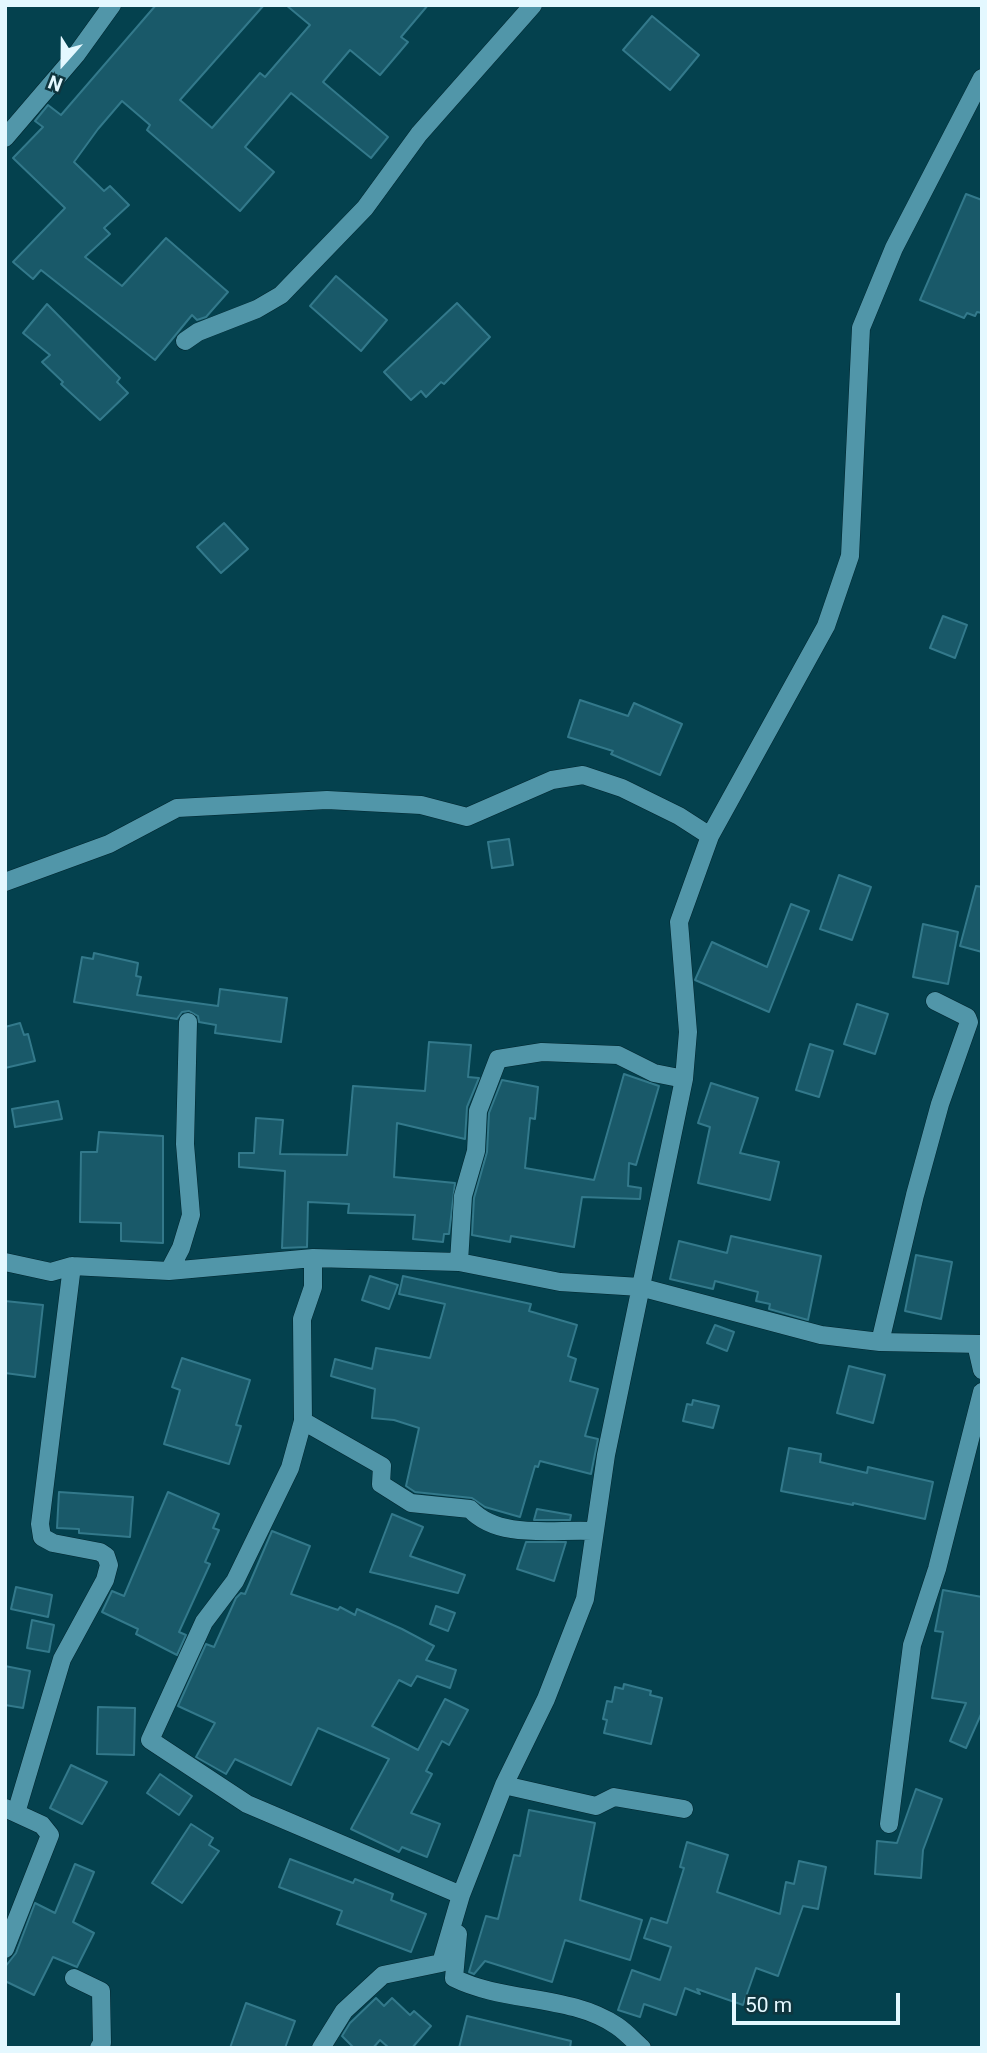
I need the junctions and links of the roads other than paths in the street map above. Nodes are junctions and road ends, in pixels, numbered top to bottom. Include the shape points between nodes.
1 (112, 5) edge
2 (533, 5) edge
3 (982, 78) edge
4 (5, 138) edge
5 (185, 341) dead end
6 (710, 836) junction
7 (5, 883) edge
8 (935, 1001) dead end
9 (188, 1022) dead end
10 (684, 1079) junction
11 (313, 1258) junction
12 (5, 1262) edge
13 (459, 1262) junction
14 (72, 1266) junction
15 (169, 1271) junction
16 (640, 1287) junction
17 (880, 1342) junction
18 (979, 1344) edge
19 (982, 1370) edge
20 (982, 1392) edge
21 (303, 1420) junction
22 (592, 1531) junction
23 (504, 1785) junction
24 (684, 1809) dead end
25 (11, 1810) edge
26 (889, 1824) dead end
27 (461, 1895) junction
28 (5, 1949) edge
29 (74, 1978) dead end
30 (99, 2048) edge
31 (321, 2048) edge
32 (642, 2048) edge

1 - 4 street
2 - 5 street via 419,134 365,208 281,295
3 - 6 street via 894,248 861,328 850,556 830,614
6 - 7 street via 622,788 583,775 552,780 467,817 421,805 327,800 177,808 109,844
6 - 10 street via 679,922 688,1032
8 - 17 street via 969,1022 918,1182
9 - 15 street via 185,1144 191,1215
10 - 13 street via 654,1073 618,1055 542,1052 498,1059 478,1111 476,1151 463,1196
10 - 16 street
11 - 13 street
11 - 15 street
11 - 21 street via 313,1287 302,1319
12 - 14 street via 51,1272
13 - 16 street via 560,1282
14 - 15 street
14 - 25 street via 40,1524 42,1537 100,1552 109,1565 62,1659
16 - 17 street via 821,1335
16 - 22 street
17 - 18 street
18 - 19 street
20 - 26 street via 937,1569 912,1644
21 - 22 street via 382,1466 381,1484 411,1503 470,1509 482,1522 503,1529
21 - 27 street via 290,1468 235,1581 204,1622 150,1740 247,1804
22 - 23 street via 584,1599 546,1699
23 - 24 street via 596,1806 614,1797
23 - 27 street
25 - 28 street via 42,1825 50,1835
27 - 31 street via 441,1963 383,1975 344,2011
27 - 32 street via 454,1978 476,1989 596,2015
29 - 30 street via 100,1990 103,2043

